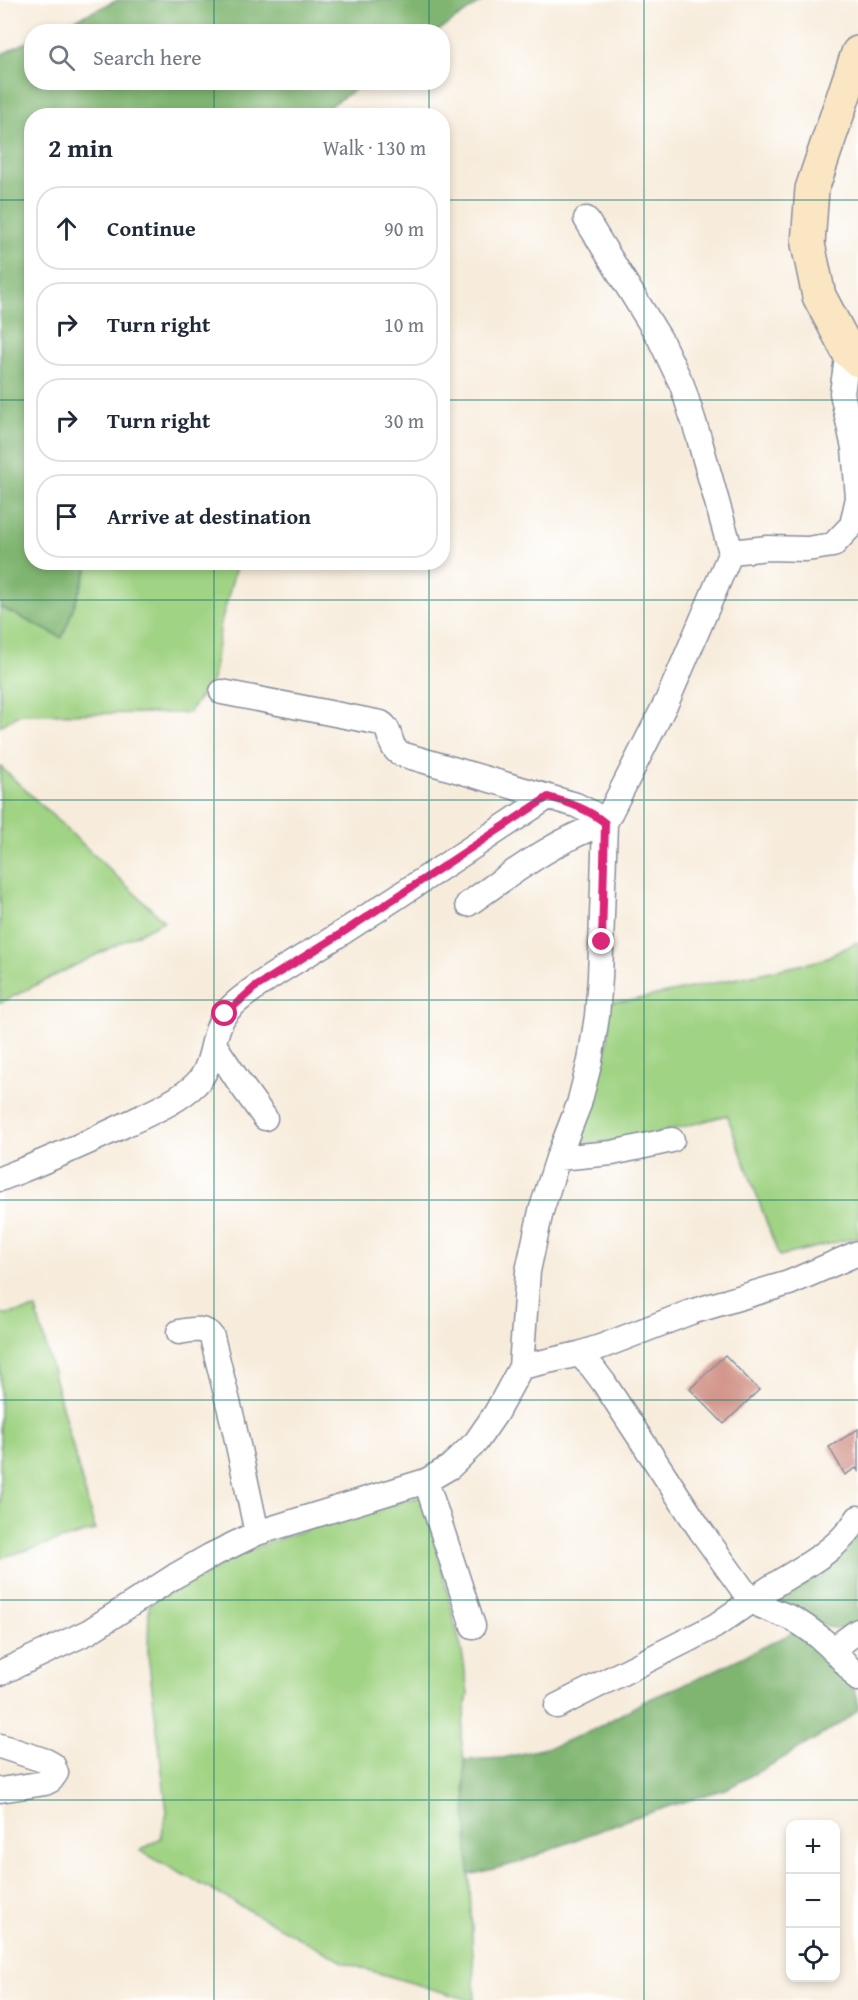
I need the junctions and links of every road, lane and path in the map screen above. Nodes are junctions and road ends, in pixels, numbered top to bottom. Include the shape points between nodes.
1 (858, 53) edge
2 (586, 219) dead end
3 (853, 356) edge
4 (731, 552) junction
5 (222, 692) dead end
6 (548, 797) junction
7 (605, 823) junction
8 (468, 904) dead end
9 (214, 1044) junction
10 (265, 1118) dead end
11 (672, 1140) dead end
12 (558, 1158) junction
13 (0, 1179) edge
14 (858, 1253) edge
15 (179, 1332) dead end
16 (579, 1354) junction
17 (521, 1367) junction
18 (426, 1481) junction
19 (858, 1518) edge
20 (257, 1533) junction
21 (751, 1601) junction
22 (472, 1626) dead end
23 (858, 1631) edge
24 (833, 1649) junction
25 (0, 1673) edge
26 (858, 1679) edge
27 (557, 1706) dead end
28 (0, 1746) edge
29 (0, 1790) edge

1 - 3 street via 812,189 808,244 819,296
2 - 4 street via 660,339 682,385
3 - 4 street via 842,393 854,448 858,498 852,525 833,544
4 - 7 street via 668,699
5 - 6 street via 375,720 385,724 396,752
6 - 7 street via 576,805
6 - 9 street via 254,988 225,1014
7 - 8 street via 552,848
7 - 12 street via 597,1016 585,1084
9 - 10 street
9 - 13 street via 204,1074 173,1101
11 - 12 street via 612,1153
12 - 17 street via 528,1271
14 - 16 street via 789,1283 691,1312
15 - 20 street via 202,1330 212,1337
16 - 17 street
16 - 21 street via 604,1383
17 - 18 street via 476,1442 450,1467
18 - 20 street
18 - 22 street
19 - 21 street via 840,1540 806,1568
20 - 25 street via 210,1556 88,1632
21 - 24 street via 794,1620
21 - 27 street via 715,1626
23 - 24 street
24 - 26 street
28 - 29 street via 46,1761 56,1769 54,1777 45,1783

